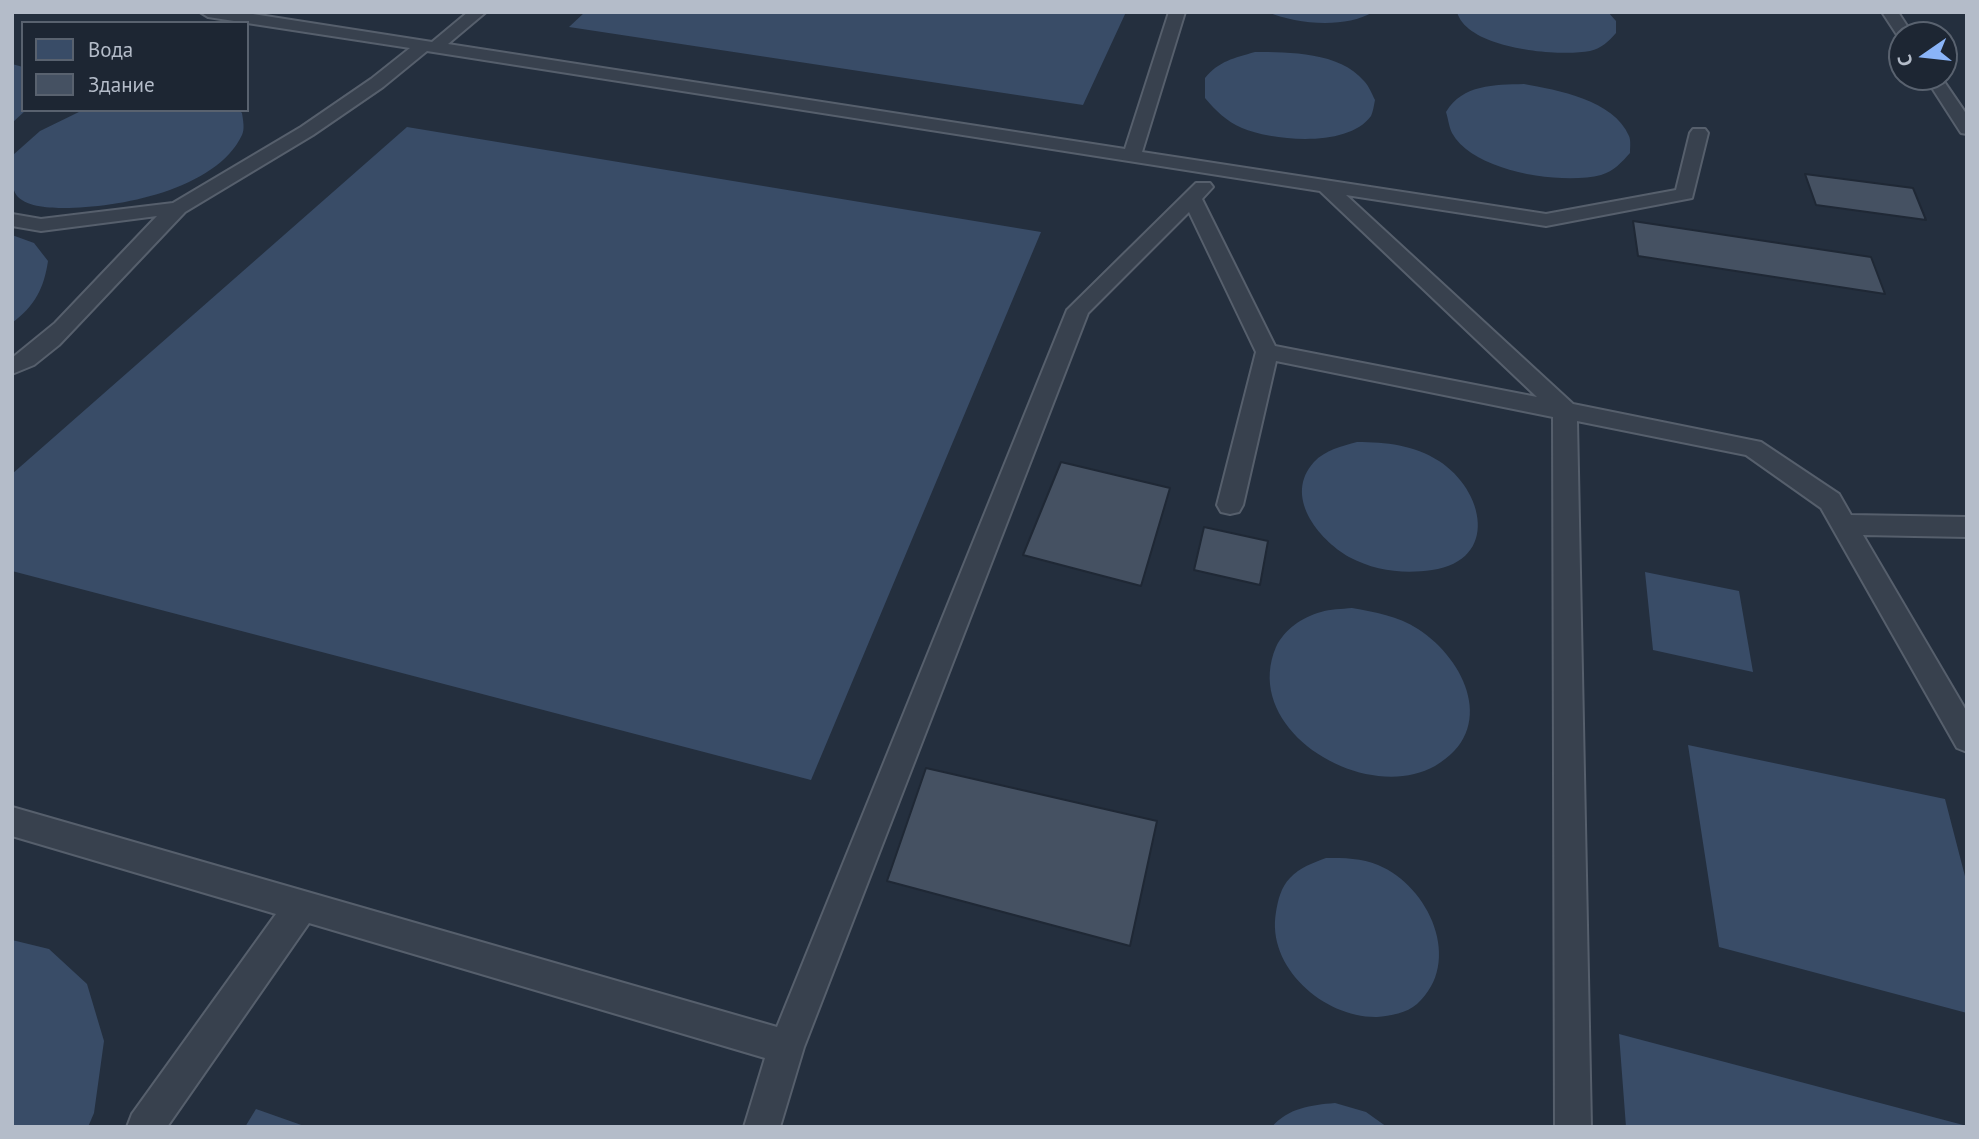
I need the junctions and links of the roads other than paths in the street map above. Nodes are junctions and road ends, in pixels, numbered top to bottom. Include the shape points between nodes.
1 (208, 12) edge
2 (478, 12) edge
3 (1177, 12) edge
4 (428, 48) junction
5 (1942, 91) edge
6 (1967, 129) edge
7 (1699, 133) dead end
8 (1132, 155) junction
9 (1222, 169) junction
10 (1326, 186) junction
11 (1192, 199) junction
12 (178, 208) junction
13 (12, 220) edge
14 (1267, 352) junction
15 (18, 367) edge
16 (1564, 410) junction
17 (1230, 505) dead end
18 (1844, 525) junction
19 (1967, 527) edge
20 (1967, 739) edge
21 (12, 821) edge
22 (302, 905) junction
23 (786, 1047) junction
24 (145, 1127) edge
25 (762, 1127) edge
26 (1573, 1127) edge

1 - 4 lane
2 - 4 lane
3 - 8 lane
4 - 8 lane
4 - 12 lane via 307,131
5 - 6 lane
7 - 10 lane via 1685,194 1546,220
8 - 9 lane
9 - 10 lane
9 - 11 lane
10 - 16 lane
11 - 14 lane
11 - 23 lane via 1078,310
12 - 13 lane via 41,225
12 - 15 lane via 152,231 94,299
14 - 16 lane
14 - 17 lane
16 - 18 lane via 1753,449 1830,501
16 - 26 lane
18 - 19 lane
18 - 20 lane
21 - 22 lane
22 - 23 lane
22 - 24 lane
23 - 25 lane

